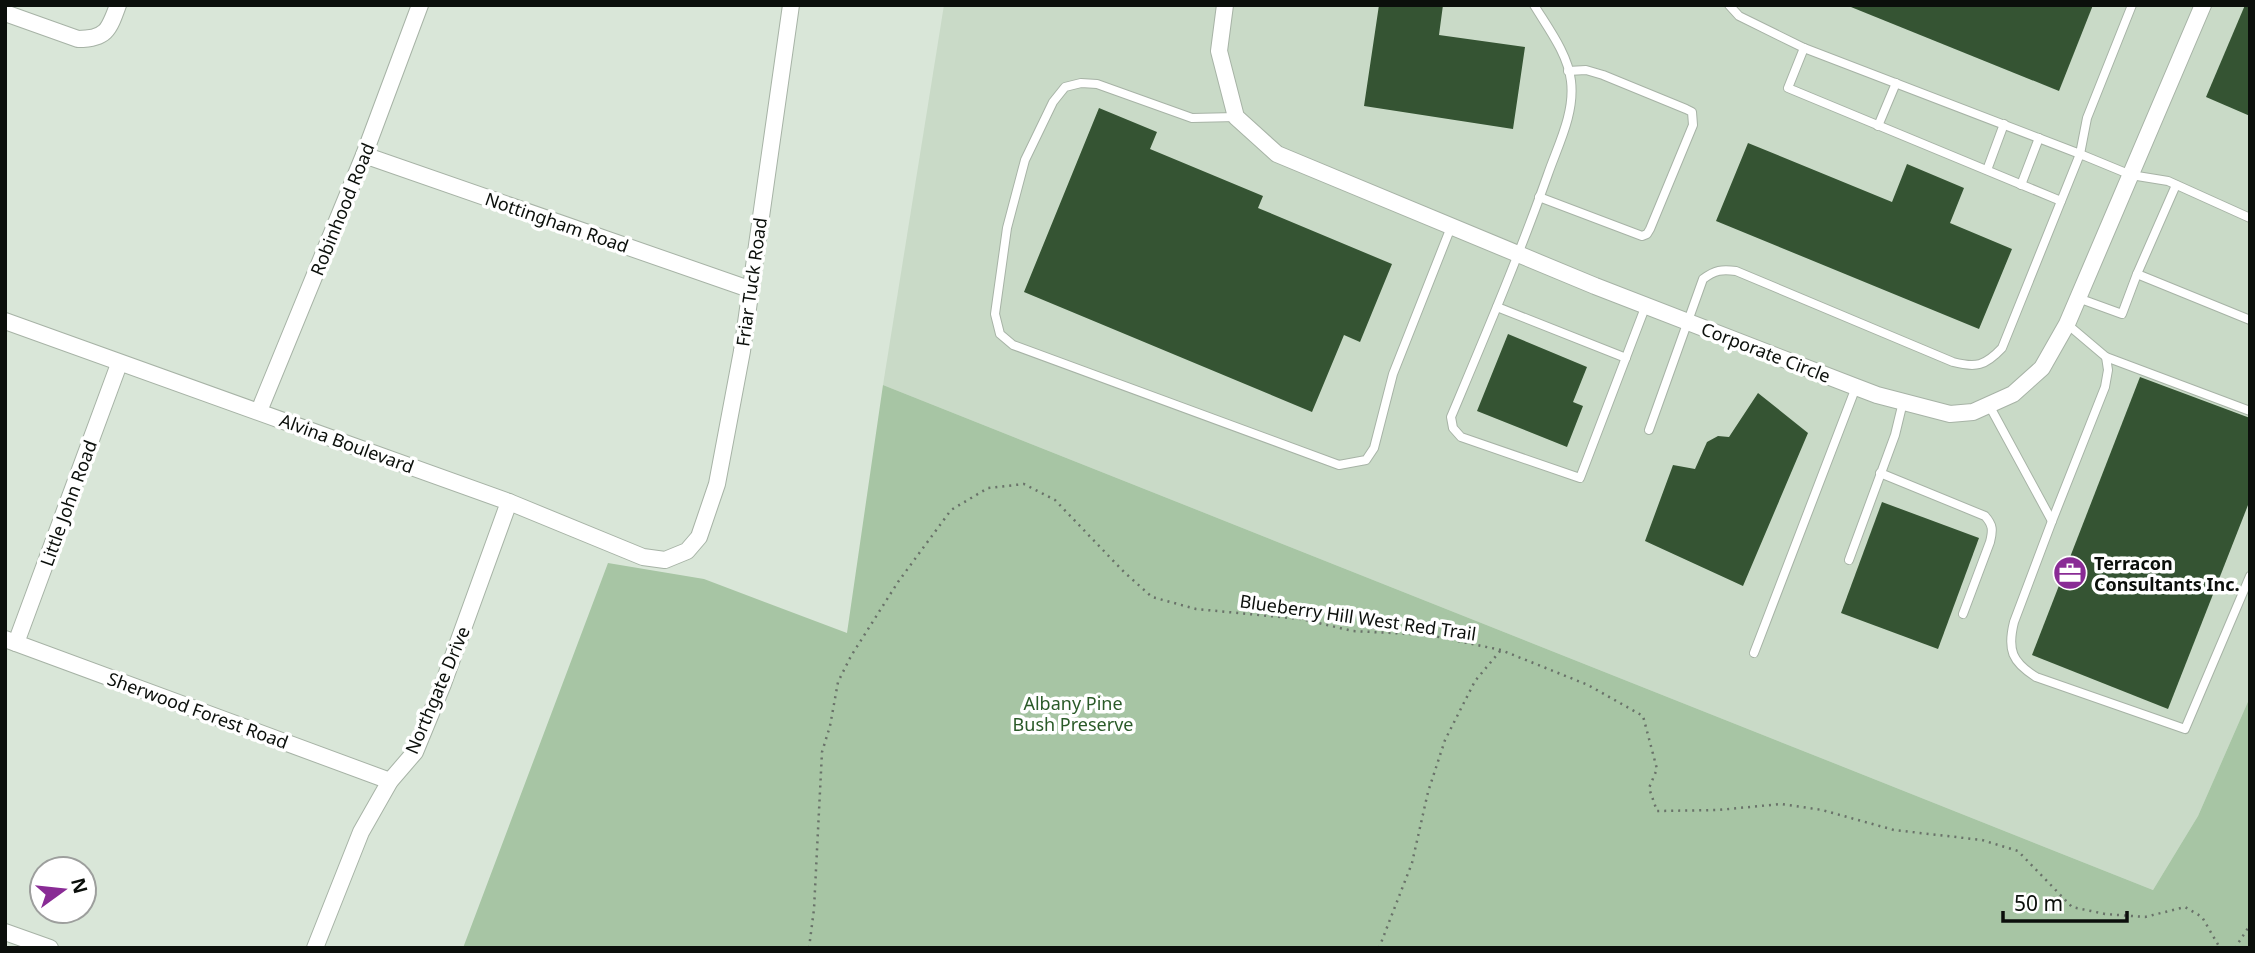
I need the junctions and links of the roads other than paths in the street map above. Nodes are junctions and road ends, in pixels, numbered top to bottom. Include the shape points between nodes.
1 (118, 5) edge
2 (420, 5) edge
3 (791, 5) edge
4 (1225, 5) edge
5 (1534, 5) edge
6 (1729, 5) edge
7 (2132, 5) edge
8 (2203, 5) edge
9 (5, 13) edge
10 (1804, 48) junction
11 (1568, 71) junction
12 (1896, 83) junction
13 (1237, 117) junction
14 (2004, 124) junction
15 (1878, 126) junction
16 (2039, 138) junction
17 (2080, 154) junction
18 (364, 155) junction
19 (1987, 170) junction
20 (2131, 175) junction
21 (2021, 185) junction
22 (2176, 185) junction
23 (1539, 197) junction
24 (2061, 201) junction
25 (2250, 218) edge
26 (1451, 227) junction
27 (1519, 254) junction
28 (2137, 274) junction
29 (750, 289) junction
30 (2078, 298) junction
31 (1646, 306) junction
32 (1497, 307) junction
33 (2250, 320) edge
34 (5, 321) edge
35 (1688, 322) junction
36 (2067, 324) junction
37 (2106, 357) junction
38 (1626, 358) junction
39 (119, 364) junction
40 (1856, 387) junction
41 (1903, 402) junction
42 (1989, 404) junction
43 (259, 411) junction
44 (2250, 411) edge
45 (1649, 430) dead end
46 (1880, 473) junction
47 (509, 502) junction
48 (2052, 521) junction
49 (687, 551) joint
50 (1849, 560) dead end
51 (2250, 576) edge
52 (1963, 614) dead end
53 (11, 641) edge
54 (1754, 653) dead end
55 (390, 781) junction
56 (5, 932) edge
57 (32, 945) edge
58 (50, 948) edge
59 (315, 948) edge

1 - 9 street via 106,32 98,37 78,38
2 - 18 street, Robinhood Road
3 - 29 street, Friar Tuck Road
4 - 13 street via 1219,51
5 - 11 lane
6 - 10 lane via 1739,16
7 - 17 lane via 2087,118
8 - 20 street, Corporate Circle
10 - 12 lane
10 - 15 lane via 1788,88
11 - 23 lane via 1570,109
11 - 23 lane via 1603,75 1686,108 1692,111 1693,125 1647,234 1642,236
12 - 14 lane
12 - 15 lane
13 - 26 street, Corporate Circle via 1277,154
13 - 26 lane via 1192,118 1097,84 1065,87 1025,160 1007,228 995,314 1000,334 1013,345 1339,465 1352,464 1366,460 1374,448 1393,374
14 - 16 lane
14 - 19 lane
15 - 19 lane
16 - 17 lane
16 - 21 lane
17 - 20 lane
17 - 24 lane
18 - 29 street, Nottingham Road
18 - 43 street, Robinhood Road
19 - 21 lane
20 - 22 lane
20 - 30 street, Corporate Circle
21 - 24 lane
22 - 25 lane
22 - 28 lane
23 - 27 lane
24 - 35 lane via 2002,348 1980,365 1953,362 1723,269 1703,279
26 - 27 street, Corporate Circle
27 - 31 street, Corporate Circle
27 - 32 lane
28 - 30 lane via 2122,314
28 - 33 lane
29 - 49 street, Friar Tuck Road via 717,484 707,520
30 - 36 street, Corporate Circle
31 - 35 street, Corporate Circle
31 - 38 lane
32 - 38 lane
32 - 38 lane via 1451,417 1461,437 1580,478
34 - 39 street, Alvina Boulevard
35 - 40 street, Corporate Circle
35 - 45 lane
36 - 37 lane
36 - 42 street, Corporate Circle via 2042,369 2013,394
37 - 44 lane
37 - 48 lane via 2105,387
39 - 43 street, Alvina Boulevard
39 - 53 street, Little John Road
40 - 41 street, Corporate Circle
40 - 54 lane
41 - 42 street, Corporate Circle via 1950,414 1973,412
41 - 46 lane
42 - 48 lane
43 - 47 street, Alvina Boulevard
46 - 50 lane
46 - 52 lane via 1985,516 1991,523 1990,542
47 - 49 street, Alvina Boulevard via 643,557 664,560
47 - 55 street, Northgate Drive via 415,752
48 - 51 lane via 2010,637 2014,658 2036,677 2185,729
53 - 55 street, Sherwood Forest Road
55 - 59 street, Northgate Drive via 361,832
56 - 57 street
57 - 58 street

